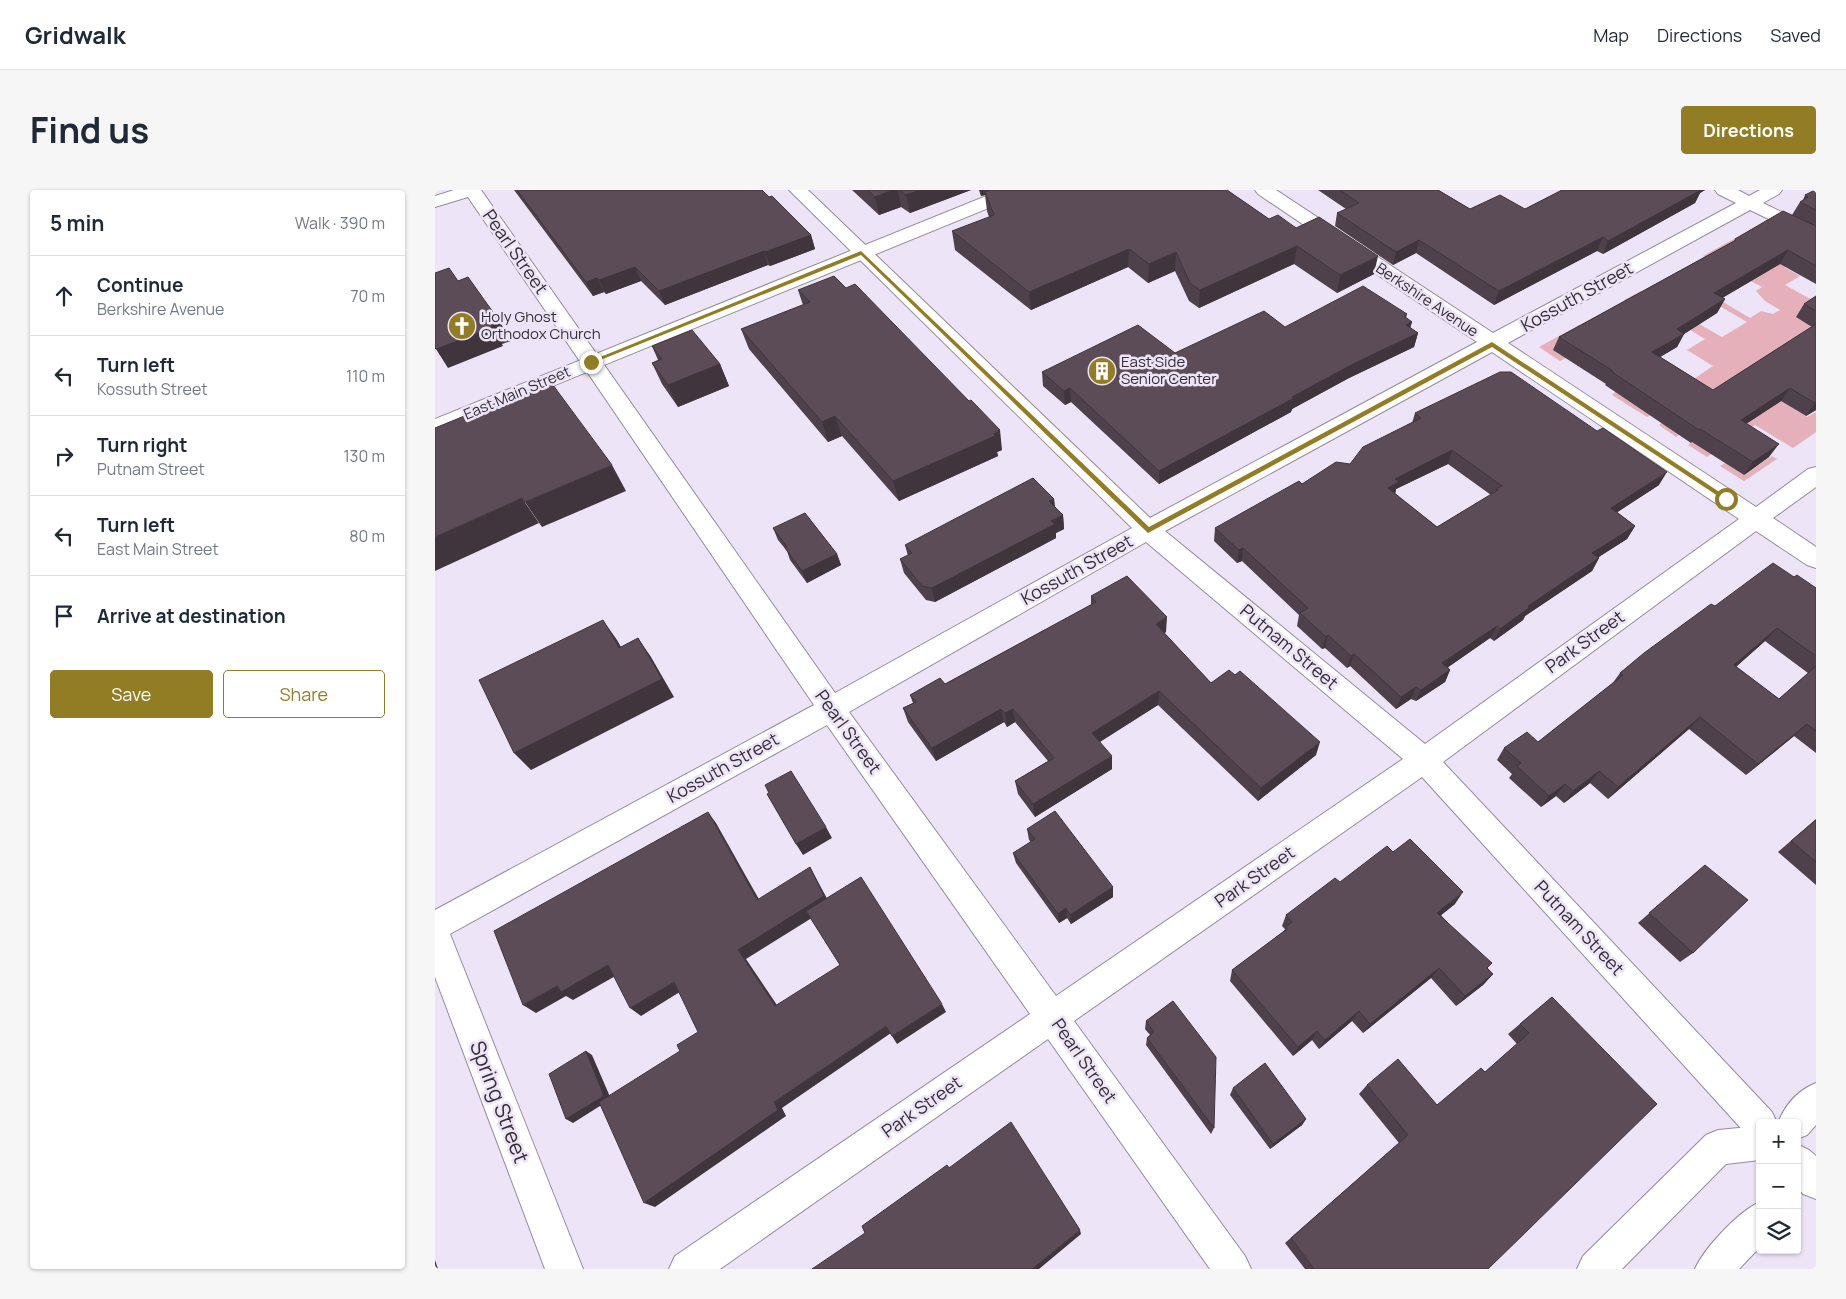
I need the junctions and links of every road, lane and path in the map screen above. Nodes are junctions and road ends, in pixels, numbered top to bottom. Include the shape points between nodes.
1 (472, 190) edge
2 (798, 190) edge
3 (1017, 190) edge
4 (1264, 190) edge
5 (1724, 190) edge
6 (1773, 190) edge
7 (435, 202) edge
8 (1749, 202) junction
9 (1816, 236) edge
10 (861, 252) junction
11 (1492, 344) junction
12 (591, 362) junction
13 (435, 427) edge
14 (1816, 475) edge
15 (1755, 518) junction
16 (1148, 530) junction
17 (1816, 559) edge
18 (831, 709) junction
19 (1424, 760) junction
20 (435, 926) edge
21 (435, 936) edge
22 (1052, 1016) junction
23 (1816, 1100) edge
24 (1799, 1119) edge
25 (1756, 1120) edge
26 (1756, 1143) edge
27 (1799, 1164) edge
28 (1816, 1181) edge
29 (1756, 1224) edge
30 (564, 1269) edge
31 (688, 1269) edge
32 (1232, 1269) edge
33 (1596, 1269) edge
34 (1714, 1269) edge

1 - 7 street
1 - 12 street, Pearl Street
2 - 10 street, Putnam Street
3 - 10 street, East Main Street
4 - 11 street, Berkshire Avenue
5 - 8 street
6 - 8 street, Kossuth Street
8 - 9 street
8 - 11 street, Kossuth Street
10 - 12 street, East Main Street
10 - 16 street, Putnam Street
11 - 15 street, Berkshire Avenue
11 - 16 street, Kossuth Street
12 - 13 street, East Main Street
12 - 18 street, Pearl Street
14 - 15 street, Park Street
15 - 17 street, Berkshire Avenue
15 - 19 street, Park Street
16 - 18 street, Kossuth Street
16 - 19 street, Putnam Street
18 - 20 street, Kossuth Street
18 - 22 street, Pearl Street
19 - 22 street, Park Street
19 - 25 street, Putnam Street
21 - 30 street, Spring Street
22 - 31 street, Park Street
22 - 32 street, Pearl Street
23 - 24 street
26 - 33 street via 1718,1146
27 - 28 street
29 - 34 street

